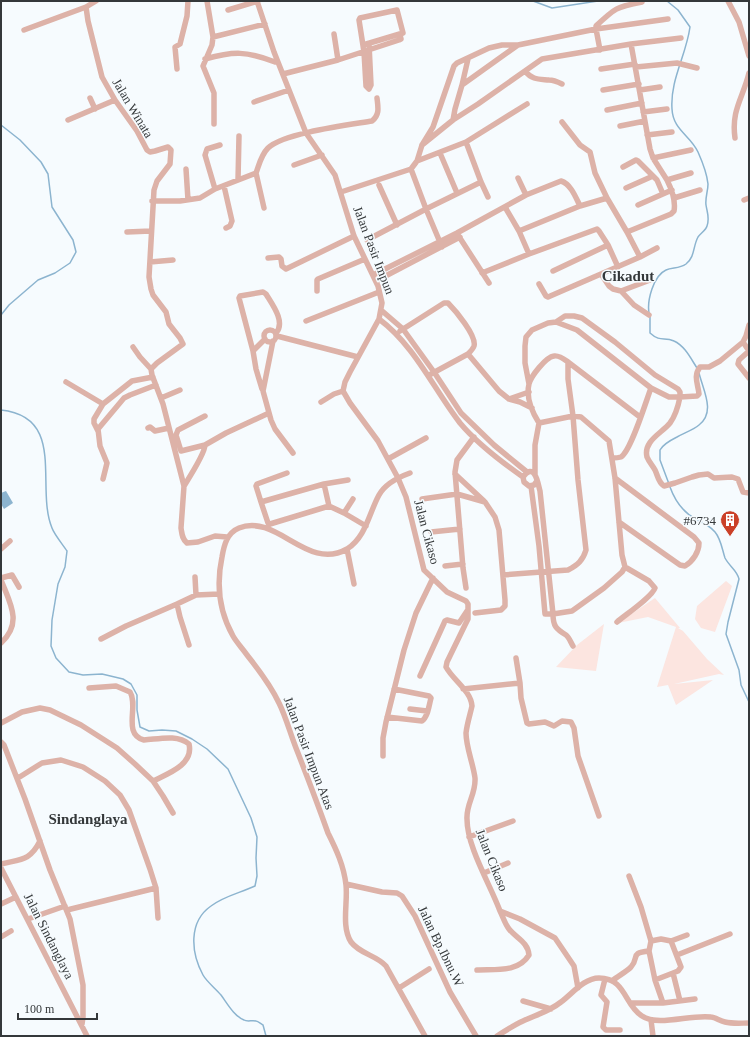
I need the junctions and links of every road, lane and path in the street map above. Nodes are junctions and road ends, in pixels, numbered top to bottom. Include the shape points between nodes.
1 (188, 1) edge
2 (207, 1) edge
3 (258, 1) edge
4 (728, 1) edge
5 (642, 2) edge
6 (91, 3) edge
7 (228, 10) dead end
8 (668, 19) dead end
9 (265, 24) junction
10 (596, 29) junction
11 (24, 30) dead end
12 (334, 34) dead end
13 (213, 37) junction
14 (681, 38) dead end
15 (631, 44) junction
16 (518, 45) junction
17 (367, 48) junction
18 (600, 50) junction
19 (749, 56) edge
20 (205, 59) junction
21 (468, 59) junction
22 (338, 60) junction
23 (277, 61) junction
24 (635, 66) junction
25 (697, 68) dead end
26 (177, 69) dead end
27 (600, 69) dead end
28 (526, 71) junction
29 (749, 73) edge
30 (283, 74) junction
31 (562, 84) dead end
32 (462, 85) junction
33 (639, 87) junction
34 (660, 87) dead end
35 (289, 90) junction
36 (603, 90) dead end
37 (90, 98) dead end
38 (378, 98) dead end
39 (115, 100) junction
40 (254, 102) dead end
41 (642, 103) junction
42 (526, 104) dead end
43 (95, 109) junction
44 (667, 109) dead end
45 (607, 110) dead end
46 (643, 112) junction
47 (68, 120) dead end
48 (453, 120) junction
49 (644, 121) junction
50 (562, 122) dead end
51 (214, 124) dead end
52 (620, 126) dead end
53 (672, 132) dead end
54 (306, 133) junction
55 (239, 136) dead end
56 (647, 136) junction
57 (735, 138) dead end
58 (466, 142) junction
59 (220, 145) dead end
60 (422, 145) junction
61 (691, 150) dead end
62 (440, 152) junction
63 (322, 155) junction
64 (653, 158) junction
65 (417, 160) junction
66 (294, 165) dead end
67 (186, 168) dead end
68 (623, 168) dead end
69 (411, 169) junction
70 (256, 173) junction
71 (691, 173) dead end
72 (653, 176) junction
73 (518, 178) dead end
74 (238, 180) junction
75 (667, 180) junction
76 (481, 182) junction
77 (379, 185) dead end
78 (224, 186) junction
79 (626, 188) dead end
80 (215, 189) junction
81 (672, 190) junction
82 (700, 190) dead end
83 (341, 192) junction
84 (457, 193) junction
85 (663, 194) junction
86 (526, 195) junction
87 (488, 197) dead end
88 (607, 198) junction
89 (674, 198) junction
90 (188, 200) junction
91 (152, 201) junction
92 (638, 204) dead end
93 (580, 206) junction
94 (505, 207) junction
95 (264, 208) dead end
96 (426, 209) junction
97 (397, 225) junction
98 (226, 228) dead end
99 (151, 231) junction
100 (519, 231) junction
101 (127, 232) dead end
102 (628, 232) junction
103 (458, 235) junction
104 (354, 236) junction
105 (367, 240) dead end
106 (441, 244) junction
107 (608, 246) junction
108 (657, 248) dead end
109 (529, 254) junction
110 (640, 257) junction
111 (268, 258) dead end
112 (365, 259) junction
113 (173, 260) dead end
114 (150, 262) junction
115 (391, 266) junction
116 (618, 267) junction
117 (553, 271) dead end
118 (394, 272) junction
119 (482, 273) junction
120 (601, 274) junction
121 (373, 275) junction
122 (650, 280) dead end
123 (376, 281) junction
124 (489, 282) dead end
125 (539, 284) dead end
126 (317, 291) dead end
127 (620, 291) junction
128 (379, 292) junction
129 (381, 310) junction
130 (649, 315) dead end
131 (379, 319) junction
132 (306, 321) dead end
133 (556, 322) junction
134 (749, 325) edge
135 (403, 329) junction
136 (276, 334) junction
137 (397, 334) junction
138 (265, 339) junction
139 (273, 341) junction
140 (743, 342) junction
141 (133, 347) dead end
142 (749, 351) edge
143 (253, 352) junction
144 (468, 354) junction
145 (358, 357) junction
146 (568, 362) junction
147 (151, 369) junction
148 (434, 372) junction
149 (428, 375) junction
150 (153, 377) junction
151 (749, 378) edge
152 (66, 382) dead end
153 (529, 384) junction
154 (156, 385) junction
155 (651, 388) junction
156 (180, 390) dead end
157 (263, 391) junction
158 (343, 391) junction
159 (529, 392) junction
160 (161, 398) junction
161 (680, 398) junction
162 (509, 399) junction
163 (322, 402) dead end
164 (103, 404) junction
165 (532, 408) junction
166 (269, 413) junction
167 (205, 416) dead end
168 (573, 416) junction
169 (640, 417) junction
170 (539, 423) junction
171 (148, 428) dead end
172 (169, 428) junction
173 (98, 431) junction
174 (474, 436) junction
175 (426, 438) dead end
176 (205, 445) junction
177 (293, 453) dead end
178 (612, 458) junction
179 (388, 459) junction
180 (287, 473) dead end
181 (410, 473) dead end
182 (455, 474) junction
183 (525, 474) junction
184 (535, 474) junction
185 (398, 478) junction
186 (615, 478) junction
187 (103, 479) dead end
188 (348, 480) dead end
189 (537, 481) junction
190 (324, 484) junction
191 (184, 486) junction
192 (532, 486) junction
193 (749, 493) edge
194 (457, 494) junction
195 (353, 499) dead end
196 (422, 500) dead end
197 (261, 502) junction
198 (485, 502) junction
199 (329, 506) junction
200 (344, 513) junction
201 (619, 522) junction
202 (366, 526) junction
203 (460, 529) junction
204 (431, 532) dead end
205 (227, 537) junction
206 (10, 541) dead end
207 (347, 548) junction
208 (1, 549) edge
209 (463, 564) junction
210 (445, 566) dead end
211 (625, 567) junction
212 (548, 572) junction
213 (541, 573) junction
214 (503, 575) junction
215 (195, 577) dead end
216 (433, 578) junction
217 (1, 579) edge
218 (354, 584) dead end
219 (19, 587) dead end
220 (466, 588) dead end
221 (219, 594) junction
222 (196, 595) junction
223 (177, 604) junction
224 (468, 609) junction
225 (475, 613) dead end
226 (553, 614) junction
227 (617, 622) dead end
228 (102, 639) dead end
229 (1, 643) edge
230 (189, 645) dead end
231 (573, 646) dead end
232 (516, 658) dead end
233 (420, 676) dead end
234 (520, 683) junction
235 (89, 688) dead end
236 (394, 689) junction
237 (463, 689) junction
238 (410, 709) dead end
239 (427, 711) junction
240 (387, 717) junction
241 (1, 723) edge
242 (1, 742) edge
243 (383, 756) dead end
244 (18, 778) junction
245 (153, 781) junction
246 (173, 813) dead end
247 (599, 816) dead end
248 (513, 821) dead end
249 (469, 837) junction
250 (40, 841) junction
251 (508, 863) dead end
252 (1, 864) edge
253 (1, 868) edge
254 (484, 873) junction
255 (629, 876) dead end
256 (346, 884) junction
257 (156, 888) junction
258 (16, 897) junction
259 (1, 904) edge
260 (66, 908) junction
261 (500, 911) junction
262 (158, 918) dead end
263 (28, 919) junction
264 (12, 931) dead end
265 (730, 934) dead end
266 (687, 935) dead end
267 (1, 937) edge
268 (652, 941) junction
269 (671, 941) junction
270 (649, 951) junction
271 (677, 955) junction
272 (429, 969) dead end
273 (477, 970) dead end
274 (673, 974) junction
275 (605, 979) junction
276 (655, 980) junction
277 (612, 981) junction
278 (399, 988) junction
279 (578, 988) junction
280 (695, 999) dead end
281 (523, 1001) dead end
282 (680, 1001) junction
283 (631, 1003) junction
284 (664, 1003) junction
285 (551, 1009) junction
286 (651, 1020) junction
287 (749, 1023) edge
288 (82, 1024) junction
289 (620, 1030) dead end
290 (87, 1036) edge
291 (425, 1036) edge
292 (476, 1036) edge
293 (497, 1036) edge
294 (653, 1036) edge

1 - 26 street via 180,43 175,47
2 - 13 street
3 - 7 street
3 - 9 street, Jalan Pasir Impun
4 - 19 street via 739,22
5 - 10 street via 612,10
6 - 11 street
6 - 39 street, Jalan Winata via 88,21 102,77
8 - 10 street
9 - 13 street
9 - 23 street, Jalan Pasir Impun
10 - 16 street
10 - 18 street
12 - 22 street
13 - 20 street
14 - 15 street
15 - 18 street
15 - 24 street
16 - 21 street via 489,48
16 - 32 street
17 - 17 street via 371,85 369,89 366,86
17 - 17 street via 401,38 403,32 397,10 360,18 358,22
17 - 22 street
18 - 28 street via 542,59
20 - 23 street via 234,52
20 - 51 street via 203,66 214,93
21 - 32 street
21 - 60 street via 454,66 433,127
22 - 30 street
23 - 30 street, Jalan Pasir Impun
24 - 25 street via 677,63
24 - 27 street
24 - 33 street
28 - 31 street via 537,80 550,80
28 - 48 street
29 - 57 street via 737,107
30 - 35 street, Jalan Pasir Impun
32 - 48 street
33 - 34 street
33 - 36 street
33 - 41 street
35 - 40 street
35 - 54 street, Jalan Pasir Impun
37 - 43 street
38 - 54 street via 378,113 372,120
39 - 43 street
39 - 91 street, Jalan Winata via 146,150 150,152 166,147 170,150 170,164 157,181
41 - 45 street
41 - 46 street
42 - 58 street
43 - 47 street
44 - 46 street
46 - 49 street
48 - 60 street
49 - 52 street
49 - 56 street
50 - 88 street via 580,145 590,152 595,173
53 - 56 street
54 - 63 street, Jalan Pasir Impun
54 - 70 street via 275,143 266,150
55 - 74 street
56 - 64 street
58 - 62 street
58 - 76 street
59 - 80 street via 207,149 204,155
60 - 65 street
61 - 64 street
62 - 65 street
62 - 84 street
63 - 66 street
63 - 83 street, Jalan Pasir Impun via 335,175
64 - 75 street
65 - 69 street
67 - 90 street
68 - 72 street via 636,160
69 - 83 street
69 - 96 street
70 - 74 street
70 - 95 street
71 - 75 street
72 - 79 street
72 - 85 street
73 - 86 street
74 - 78 street
75 - 81 street
76 - 84 street
76 - 87 street
77 - 97 street
78 - 80 street
78 - 98 street via 232,221
80 - 90 street via 200,198
81 - 85 street
81 - 89 street
82 - 89 street
83 - 104 street, Jalan Pasir Impun
84 - 96 street
85 - 92 street
86 - 93 street via 561,181 570,188
86 - 94 street
88 - 93 street
88 - 102 street
89 - 102 street via 674,209 671,214
90 - 91 street
91 - 99 street
93 - 100 street
94 - 100 street
94 - 103 street
96 - 97 street
96 - 106 street
97 - 105 street
99 - 101 street
99 - 114 street
100 - 109 street
102 - 110 street
103 - 106 street
103 - 119 street
104 - 111 street via 286,268 282,266 279,257
104 - 112 street, Jalan Pasir Impun
106 - 115 street
106 - 118 street
107 - 109 street via 596,229
107 - 116 street
107 - 117 street
108 - 110 street
109 - 119 street
110 - 116 street
112 - 121 street, Jalan Pasir Impun
112 - 126 street via 318,279
113 - 114 street
114 - 147 street via 149,277 153,295 166,312 169,324 183,344
115 - 118 street
115 - 121 street
116 - 120 street
118 - 123 street
119 - 124 street
120 - 125 street via 548,297
120 - 127 street via 609,286
121 - 123 street, Jalan Pasir Impun
122 - 127 street
123 - 128 street, Jalan Pasir Impun
127 - 130 street
128 - 129 street, Jalan Pasir Impun
128 - 132 street
129 - 131 street, Jalan Pasir Impun
129 - 135 street
131 - 137 street
131 - 145 street, Jalan Pasir Impun
133 - 153 street via 532,330 526,337
133 - 155 street via 578,330
133 - 161 street via 565,316 582,318 655,375 678,389
134 - 140 street
135 - 137 street
135 - 144 street via 444,303 448,303 474,339 474,346
135 - 148 street
136 - 138 street via 272,330 267,330 264,334
136 - 139 street
136 - 143 street via 280,324 278,316 266,294 263,292 240,296
136 - 145 street
137 - 149 street
138 - 139 street
138 - 143 street
139 - 157 street
140 - 142 street
140 - 161 street via 720,362 698,369 697,396
141 - 147 street
142 - 151 street via 738,364
143 - 157 street
144 - 148 street
144 - 162 street
145 - 158 street, Jalan Pasir Impun
146 - 153 street via 560,357 548,358 532,376
146 - 168 street
146 - 169 street
147 - 150 street
148 - 149 street
148 - 183 street via 461,413
149 - 174 street via 461,424
150 - 154 street
150 - 164 street via 132,381
152 - 164 street
153 - 159 street
154 - 160 street
154 - 173 street via 124,398
155 - 161 street via 669,397
155 - 169 street
156 - 160 street
157 - 166 street
158 - 163 street
158 - 179 street
159 - 162 street
159 - 165 street
160 - 172 street
161 - 193 street via 669,424 648,445 648,459 659,481 668,486 699,475 708,474 714,478 732,477 738,479 743,492
162 - 165 street
164 - 173 street via 94,419
165 - 170 street
166 - 176 street
166 - 177 street via 275,429
167 - 176 street via 179,428 176,435 181,451
168 - 170 street
168 - 178 street via 581,417 606,438 610,444
168 - 212 street via 586,550 583,559 576,566 568,570
169 - 178 street via 624,454
170 - 184 street via 535,445
171 - 172 street via 155,431
172 - 191 street
173 - 187 street via 106,463
174 - 182 street via 457,460
174 - 183 street via 507,465
175 - 179 street
176 - 191 street
178 - 186 street
179 - 185 street
180 - 197 street via 257,484
181 - 185 street
182 - 194 street
182 - 198 street
183 - 184 street
183 - 192 street via 524,482
184 - 189 street
185 - 202 street via 379,494
185 - 216 street, Jalan Cikaso via 406,497 422,565
186 - 201 street
186 - 201 street via 694,537 699,542 699,547 691,562 685,566 680,565
188 - 190 street
189 - 192 street
189 - 212 street
190 - 197 street
190 - 199 street
191 - 205 street via 181,528 184,540 187,543 215,536
192 - 213 street
194 - 196 street
194 - 198 street
194 - 203 street
195 - 200 street
197 - 199 street via 270,524
198 - 214 street via 495,517 499,530
199 - 200 street
200 - 202 street
201 - 211 street
202 - 207 street
203 - 204 street
203 - 209 street
205 - 207 street via 239,528 256,525 318,553 330,554
205 - 221 street, Jalan Pasir Impun Atas via 220,565
206 - 208 street
207 - 218 street
209 - 210 street
209 - 220 street
211 - 226 street via 583,604 572,611
211 - 227 street via 649,581 654,588 653,592
212 - 213 street
212 - 226 street
213 - 214 street
213 - 226 street via 545,614
214 - 225 street via 504,608
215 - 222 street
216 - 224 street, Jalan Cikaso via 451,594 466,601
216 - 236 street via 408,634
217 - 219 street via 12,575
217 - 229 street via 14,620 8,635
221 - 222 street
221 - 256 street, Jalan Pasir Impun Atas via 222,613 233,637 265,679 279,703 338,854
222 - 223 street
223 - 228 street
223 - 230 street
224 - 233 street via 459,623 444,621
224 - 237 street, Jalan Cikaso via 465,625 446,664
226 - 231 street via 557,629 568,637
232 - 234 street
234 - 237 street
234 - 247 street via 527,723 545,722 554,726 562,721 573,724 578,756
235 - 245 street via 116,686 130,692 134,700 131,721 136,737 144,740 181,739 189,744 189,756 183,764
236 - 239 street via 429,696
236 - 240 street
237 - 249 street, Jalan Cikaso via 472,702 466,734 475,778 474,794 467,810
238 - 239 street
239 - 240 street via 422,721
240 - 243 street
241 - 245 street via 22,712 40,708 50,710 95,733 117,748
242 - 244 street
244 - 250 street
244 - 257 street via 42,764 61,760 83,767 105,781 124,800 129,810
245 - 246 street
248 - 249 street
249 - 254 street, Jalan Cikaso
250 - 252 street via 34,852 24,859
250 - 260 street
251 - 254 street
253 - 258 street, Jalan Sindanglaya
254 - 261 street, Jalan Cikaso
255 - 268 street
256 - 278 street, Jalan Pasir Impun Atas via 346,929 350,940 358,949 381,960
256 - 292 street, Jalan Bp.Ibnu.W via 402,896 415,916 450,992
257 - 260 street
257 - 262 street
258 - 259 street
258 - 263 street, Jalan Sindanglaya
260 - 263 street
260 - 288 street via 81,974
261 - 273 street via 508,928 523,942 529,954 523,962 509,969
261 - 279 street, Jalan Cikaso via 555,938 574,966
263 - 288 street, Jalan Sindanglaya
264 - 267 street
265 - 271 street
266 - 269 street
268 - 269 street
268 - 270 street
269 - 271 street
270 - 276 street
270 - 277 street via 637,954 632,966
271 - 274 street via 681,967
272 - 278 street
274 - 276 street
274 - 282 street
275 - 277 street
275 - 279 street via 593,978
275 - 289 street via 601,995 607,1002 603,1027 606,1030
276 - 284 street
277 - 283 street via 624,991
278 - 291 street, Jalan Pasir Impun Atas
279 - 285 street
280 - 282 street
281 - 285 street
282 - 284 street
283 - 284 street
283 - 286 street via 642,1016
285 - 293 street
286 - 287 street via 700,1016 725,1022
286 - 294 street
288 - 290 street, Jalan Sindanglaya

